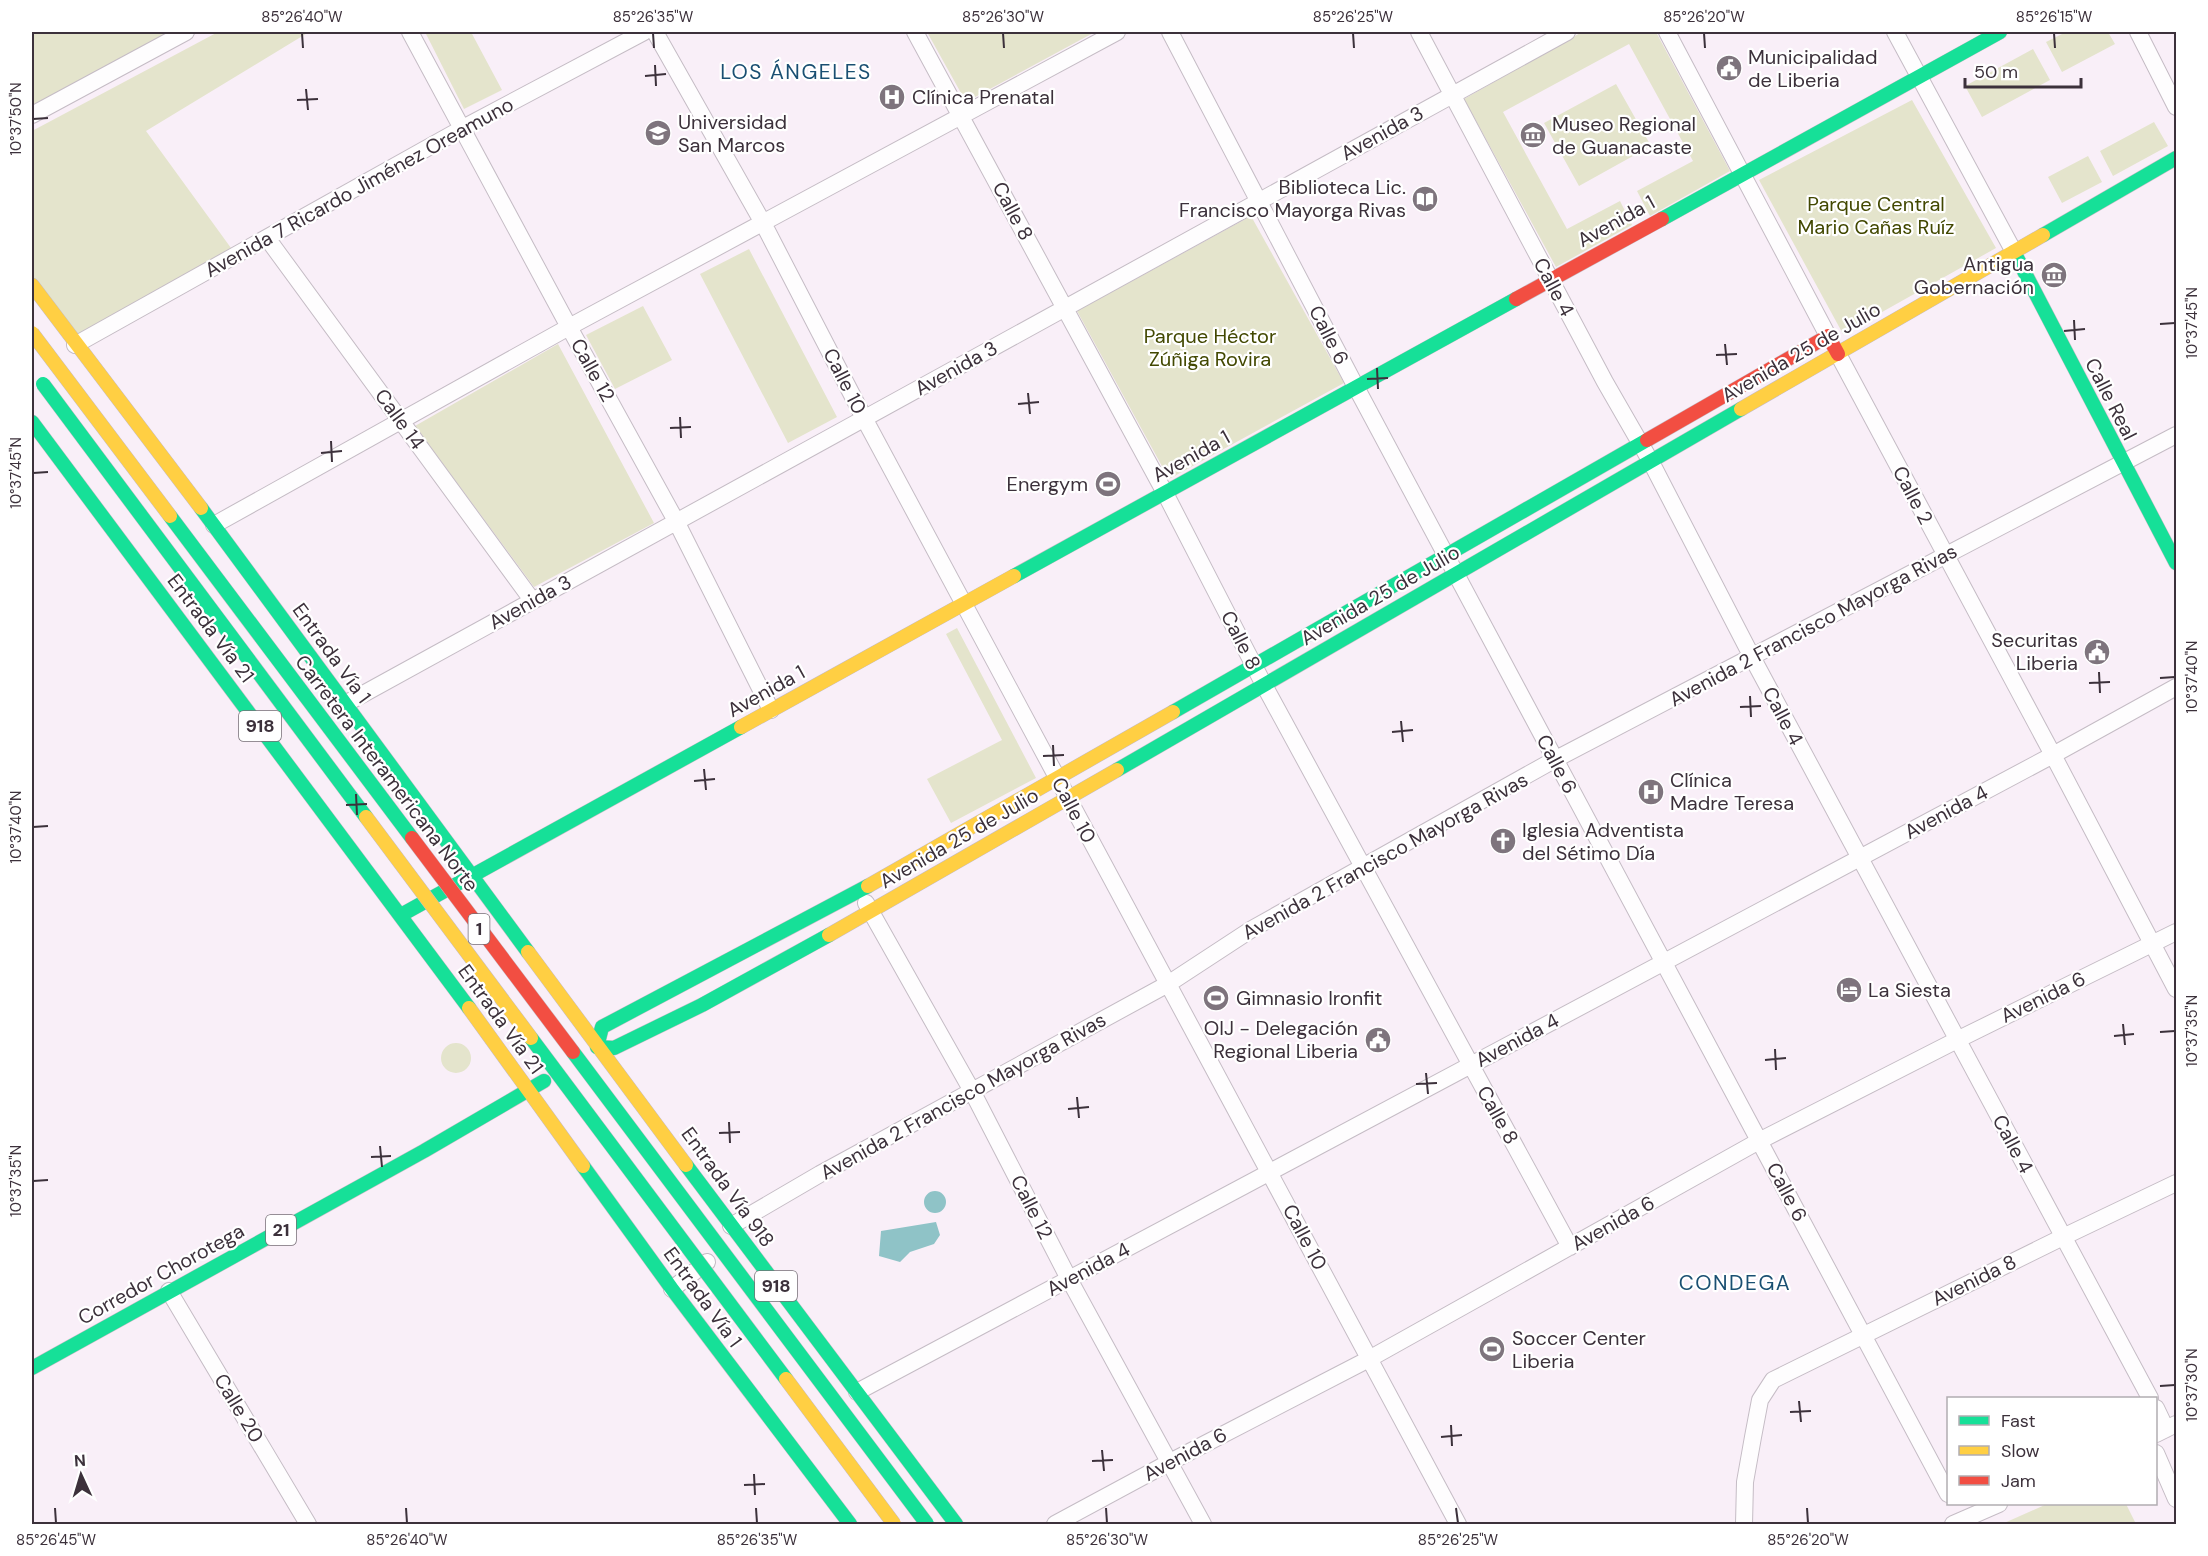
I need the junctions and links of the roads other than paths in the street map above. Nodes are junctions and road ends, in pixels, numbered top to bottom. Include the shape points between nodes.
1 (410, 32) edge
2 (644, 32) edge
3 (655, 32) edge
4 (915, 32) edge
5 (1117, 32) edge
6 (1170, 32) edge
7 (1419, 32) edge
8 (1567, 32) edge
9 (1667, 32) edge
10 (1895, 32) edge
11 (2000, 32) edge
12 (2138, 32) edge
13 (180, 33) edge
14 (1918, 76) junction
15 (1452, 95) junction
16 (2176, 108) edge
17 (32, 115) edge
18 (961, 116) junction
19 (462, 128) junction
20 (2176, 158) edge
21 (1741, 174) junction
22 (1259, 201) junction
23 (763, 222) junction
24 (267, 238) junction
25 (2013, 252) junction
26 (1551, 280) junction
27 (32, 285) edge
28 (1065, 308) junction
29 (569, 327) junction
30 (32, 333) edge
31 (1828, 336) junction
32 (75, 345) junction
33 (1838, 354) junction
34 (32, 369) edge
35 (1356, 387) junction
36 (864, 418) junction
37 (400, 421) junction
38 (32, 422) edge
39 (2176, 435) edge
40 (1640, 442) junction
41 (1651, 462) junction
42 (2123, 464) junction
43 (1165, 493) junction
44 (676, 521) junction
45 (214, 525) junction
46 (1446, 554) junction
47 (1946, 556) junction
48 (2176, 563) edge
49 (1456, 574) junction
50 (532, 600) junction
51 (964, 604) junction
52 (1752, 657) junction
53 (1253, 665) junction
54 (1264, 685) junction
55 (2176, 687) edge
56 (345, 704) junction
57 (771, 710) junction
58 (2054, 755) junction
59 (1554, 760) junction
60 (1057, 778) junction
61 (1067, 798) junction
62 (1859, 858) junction
63 (1364, 867) junction
64 (470, 876) junction
65 (860, 891) junction
66 (871, 912) junction
67 (401, 915) junction
68 (2176, 933) edge
69 (2152, 944) junction
70 (1663, 963) junction
71 (1168, 984) junction
72 (2176, 989) edge
73 (1957, 1040) junction
74 (597, 1047) junction
75 (1471, 1065) junction
76 (529, 1091) junction
77 (972, 1091) junction
78 (1759, 1141) junction
79 (1270, 1172) junction
80 (2176, 1184) edge
81 (731, 1226) junction
82 (2063, 1237) junction
83 (1570, 1247) junction
84 (659, 1251) junction
85 (1069, 1279) junction
86 (672, 1289) junction
87 (169, 1291) junction
88 (1863, 1334) junction
89 (1369, 1359) junction
90 (32, 1368) edge
91 (857, 1392) junction
92 (2149, 1397) edge
93 (2157, 1410) edge
94 (2166, 1429) edge
95 (2157, 1455) edge
96 (1170, 1462) junction
97 (1947, 1492) edge
98 (2176, 1499) edge
99 (1954, 1505) edge
100 (1995, 1505) edge
101 (1960, 1523) edge
102 (309, 1524) edge
103 (850, 1524) edge
104 (894, 1524) edge
105 (927, 1524) edge
106 (956, 1524) edge
107 (1055, 1524) edge
108 (1203, 1524) edge
109 (1458, 1524) edge
110 (1744, 1524) edge

1 - 19 street, Calle 12
2 - 19 street, Avenida 7 Ricardo Jiménez Oreamuno
3 - 23 street, Calle 10
4 - 18 street, Calle 8
5 - 18 street
6 - 22 street, Calle 6
7 - 15 street, Calle 4
8 - 15 street, Avenida 3
9 - 21 street, Calle 2
10 - 14 street
11 - 14 main road, Avenida 1
12 - 16 street
13 - 17 street
14 - 21 main road, Avenida 1
14 - 25 street
15 - 22 street, Avenida 3
15 - 26 street, Calle 4
18 - 23 street
18 - 28 street, Calle 8
19 - 24 street, Avenida 7 Ricardo Jiménez Oreamuno
19 - 29 street, Calle 12
20 - 25 main road, Avenida 25 de Julio
21 - 26 main road, Avenida 1
21 - 31 street, Calle 2
22 - 28 street, Avenida 3
22 - 35 street, Calle 6
23 - 29 street
23 - 36 street, Calle 10
24 - 32 street, Avenida 7 Ricardo Jiménez Oreamuno
24 - 37 street, Calle 14
25 - 33 main road, Avenida 25 de Julio
25 - 42 main road, Calle Real
26 - 35 main road, Avenida 1
26 - 40 street, Calle 4
27 - 32 main road, Entrada Vía 1
28 - 36 street, Avenida 3
28 - 43 street, Calle 8
29 - 37 street
29 - 44 street, Calle 12
30 - 105 main road, Carretera Interamericana Norte / 1, bridge
31 - 33 main road, Calle 2
31 - 40 main road, Avenida 25 de Julio
32 - 45 main road, Entrada Vía 1
33 - 41 main road, Avenida 25 de Julio
33 - 47 street, Calle 2
34 - 104 main road, 1, bridge
35 - 43 main road, Avenida 1
35 - 46 street, Calle 6
36 - 44 street, Avenida 3
36 - 51 street, Calle 10
37 - 45 street
37 - 50 street, Calle 14
38 - 67 main road, Entrada Vía 21 / 918
39 - 42 street, Avenida 2 Francisco Mayorga Rivas
40 - 41 street, Calle 4
40 - 46 main road, Avenida 25 de Julio
41 - 49 main road, Avenida 25 de Julio
41 - 52 street, Calle 4
42 - 47 street, Avenida 2 Francisco Mayorga Rivas
42 - 48 main road, Calle Real
43 - 51 main road, Avenida 1
43 - 53 street, Calle 8
44 - 50 street, Avenida 3
44 - 57 street, Calle 12
45 - 56 main road, Entrada Vía 1
46 - 49 street, Calle 6
46 - 53 main road, Avenida 25 de Julio
47 - 52 street, Avenida 2 Francisco Mayorga Rivas
47 - 58 street, Calle 2
49 - 54 main road, Avenida 25 de Julio
49 - 59 street, Calle 6
50 - 56 street, Avenida 3
51 - 57 main road, Avenida 1
51 - 60 street, Calle 10
52 - 59 street, Avenida 2 Francisco Mayorga Rivas
52 - 62 street, Calle 4
53 - 54 street, Calle 8
53 - 60 main road, Avenida 25 de Julio
54 - 61 main road, Avenida 25 de Julio
54 - 63 street, Calle 8
55 - 58 street, Avenida 4
56 - 64 main road, Entrada Vía 1
57 - 64 main road, Avenida 1
58 - 62 street, Avenida 4
58 - 69 street, Calle 2
59 - 63 street, Avenida 2 Francisco Mayorga Rivas
59 - 70 street, Calle 6
60 - 61 street, Calle 10
60 - 65 main road, Avenida 25 de Julio
61 - 66 main road, Avenida 25 de Julio
61 - 71 street, Calle 10
62 - 70 street, Avenida 4
62 - 73 street, Calle 4
63 - 71 street, Avenida 2 Francisco Mayorga Rivas via 1252,929
63 - 75 street, Calle 8
64 - 67 main road, Avenida 1
64 - 74 main road, Entrada Vía 1
65 - 66 street, Calle 12
65 - 74 main road, Avenida 25 de Julio via 602,1027
66 - 74 main road, Avenida 25 de Julio via 702,1005 614,1048
66 - 77 street, Calle 12
67 - 76 main road, Entrada Vía 21 / 918
68 - 69 street, Avenida 6
69 - 72 street, Calle 2
69 - 73 street, Avenida 6
70 - 75 street, Avenida 4
70 - 78 street, Calle 6
71 - 77 street, Avenida 2 Francisco Mayorga Rivas
71 - 79 street, Calle 10
73 - 78 street, Avenida 6
73 - 82 street, Calle 4
74 - 76 main road, Avenida 25 de Julio
74 - 81 main road, Entrada Vía 918 / 918
75 - 79 street, Avenida 4
75 - 83 street, Calle 8
76 - 84 main road, Entrada Vía 1
76 - 87 main road, Corredor Chorotega / 21
77 - 81 street, Avenida 2 Francisco Mayorga Rivas
77 - 85 street, Calle 12
78 - 83 street, Avenida 6
78 - 88 street, Calle 6
79 - 85 street, Avenida 4
79 - 89 street, Calle 10
80 - 82 street, Avenida 8
81 - 84 street via 706,1220
81 - 86 street via 728,1245
81 - 91 main road, Entrada Vía 918 / 918
82 - 88 street, Avenida 8
82 - 92 street, Calle 4
83 - 89 street, Avenida 6
84 - 86 main road, Entrada Vía 1
85 - 91 street, Avenida 4
85 - 96 street, Calle 12
86 - 103 main road, Entrada Vía 1
87 - 90 main road, Corredor Chorotega / 21
87 - 102 street, Calle 20
88 - 97 street, Calle 6
88 - 110 street, Avenida 8 via 1773,1380 1760,1400 1745,1482
89 - 96 street, Avenida 6
89 - 109 street, Calle 10
91 - 106 main road, Entrada Vía 918 / 918
93 - 94 street
95 - 98 street
96 - 107 street, Avenida 6
96 - 108 street, Calle 12
99 - 101 street
100 - 101 street

